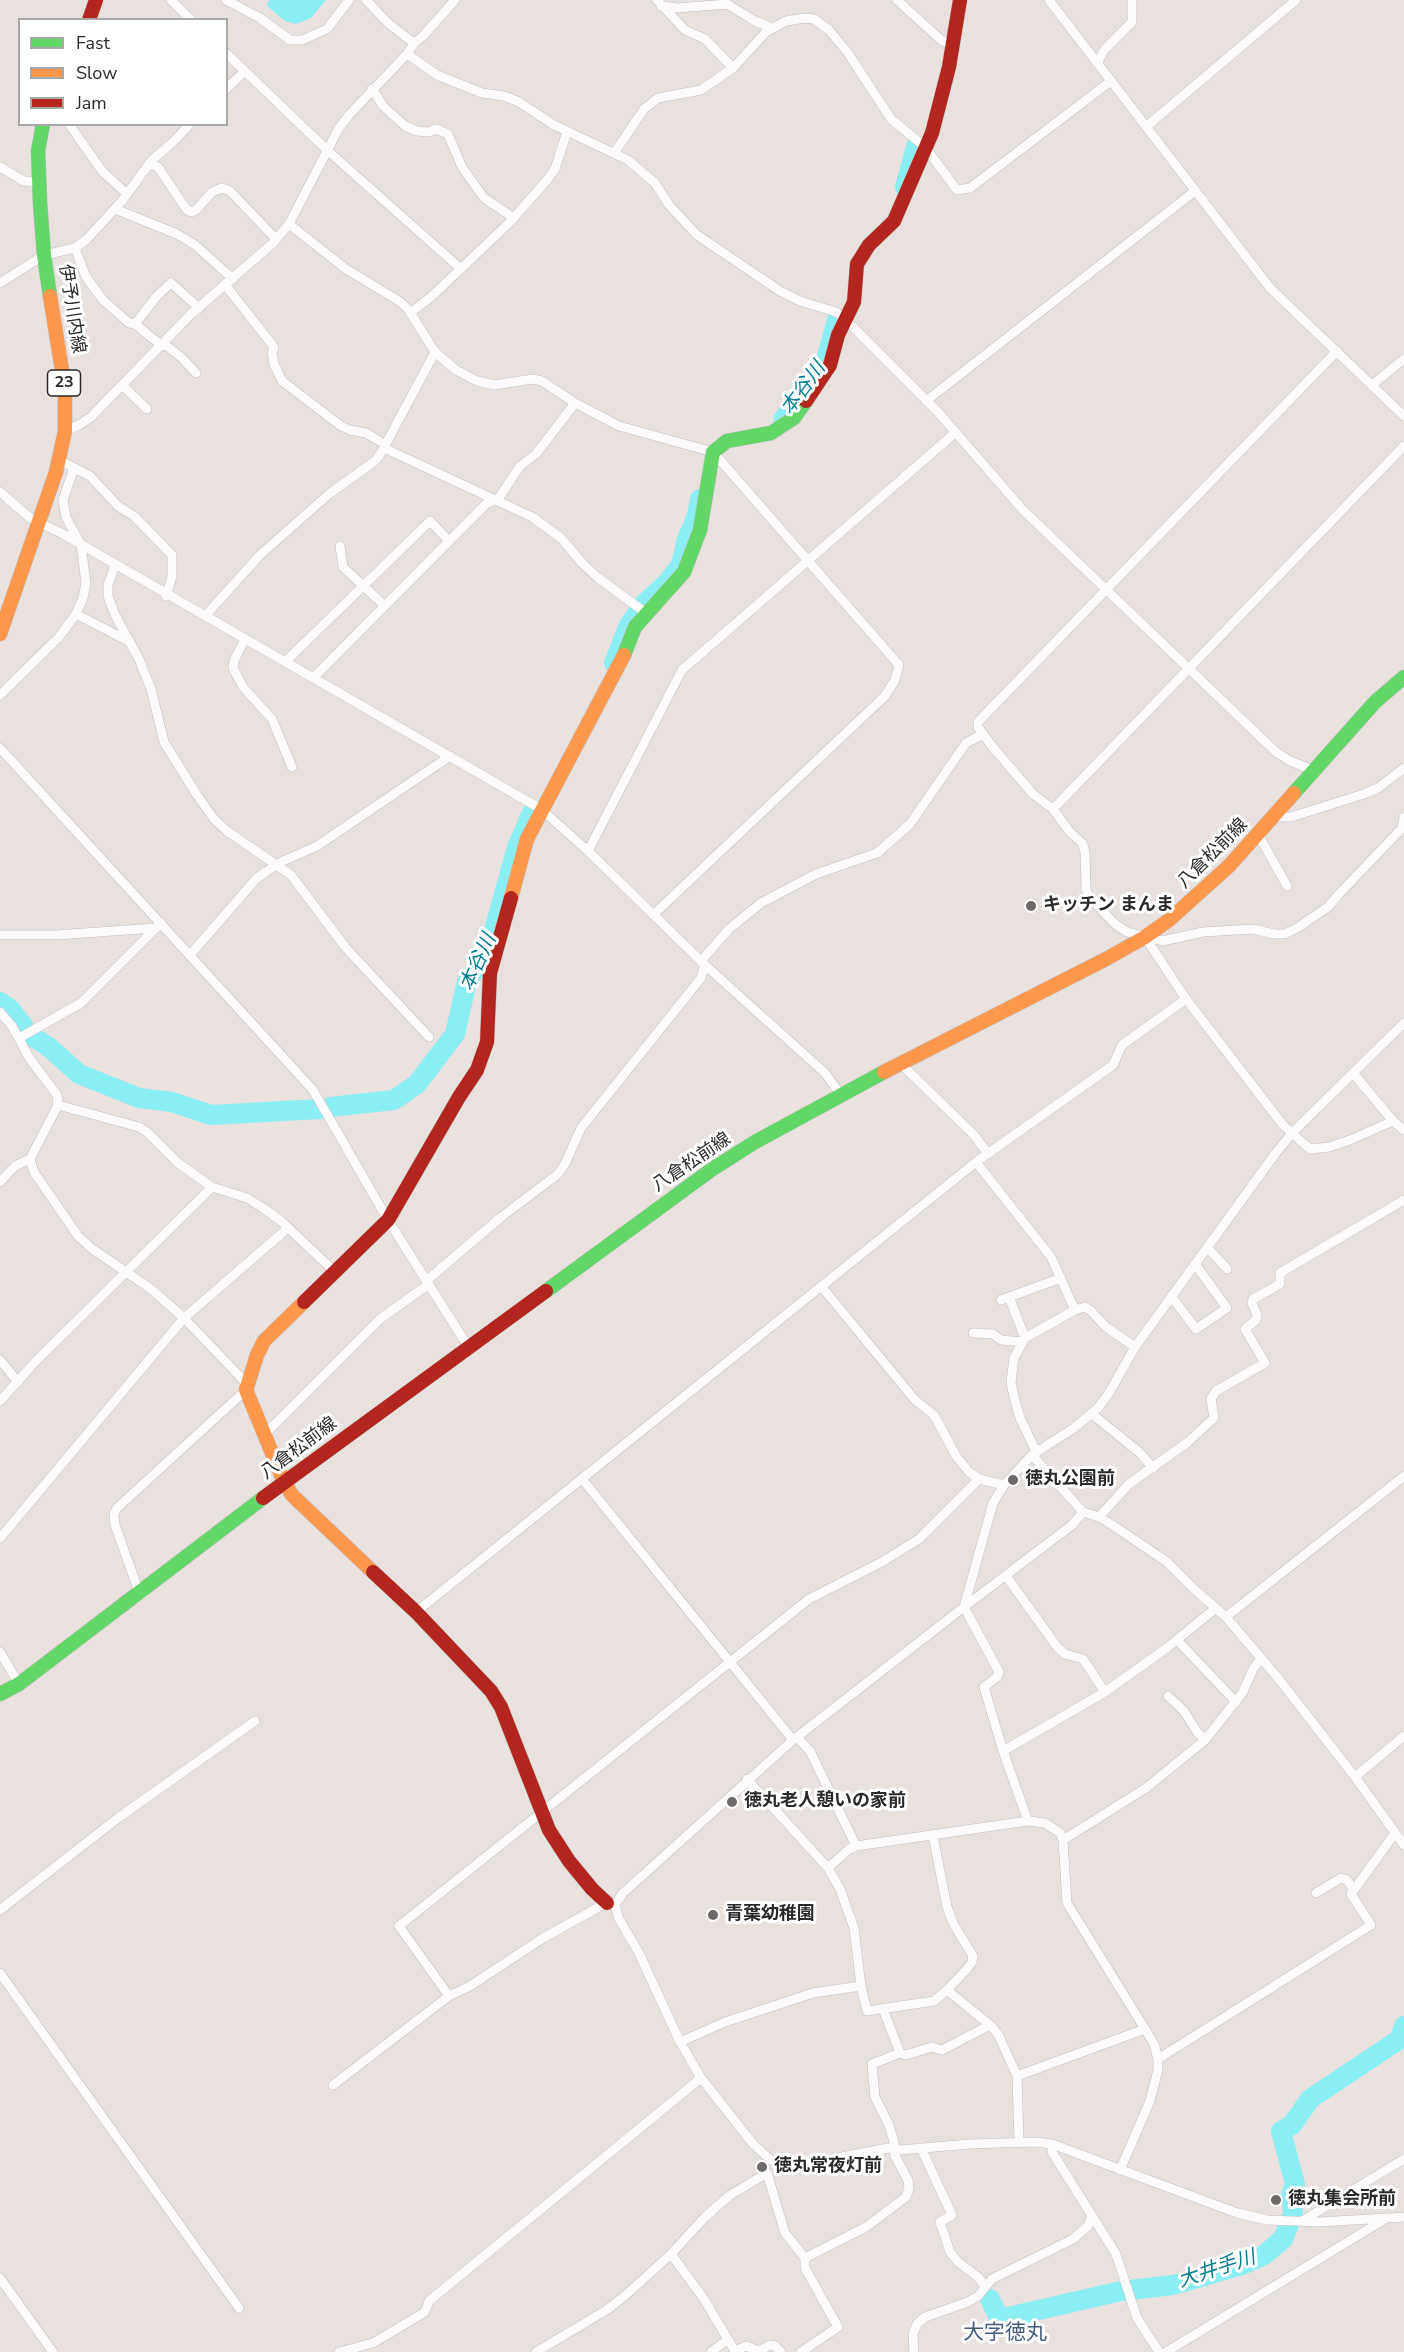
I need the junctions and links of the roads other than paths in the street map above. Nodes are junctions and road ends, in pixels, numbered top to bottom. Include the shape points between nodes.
1 (96, 0) edge
2 (171, 0) edge
3 (226, 0) edge
4 (349, 0) edge
5 (366, 0) edge
6 (455, 0) edge
7 (897, 0) edge
8 (960, 0) edge
9 (1049, 0) edge
10 (1132, 0) edge
11 (1296, 0) edge
12 (659, 3) edge
13 (90, 18) edge
14 (189, 18) edge
15 (772, 28) junction
16 (414, 44) junction
17 (953, 46) junction
18 (407, 54) junction
19 (228, 55) edge
20 (1097, 63) junction
21 (733, 68) junction
22 (245, 71) junction
23 (1111, 81) junction
24 (228, 87) edge
25 (372, 89) junction
26 (43, 126) edge
27 (70, 126) edge
28 (188, 126) edge
29 (1147, 126) junction
30 (567, 132) junction
31 (925, 147) junction
32 (327, 150) junction
33 (615, 153) junction
34 (149, 163) junction
35 (0, 167) edge
36 (39, 183) junction
37 (1195, 191) junction
38 (127, 194) junction
39 (115, 209) junction
40 (514, 218) junction
41 (289, 224) junction
42 (276, 239) junction
43 (75, 248) junction
44 (44, 255) junction
45 (461, 269) junction
46 (2, 278) edge
47 (230, 283) junction
48 (199, 308) junction
49 (410, 313) junction
50 (845, 319) junction
51 (135, 324) junction
52 (163, 345) junction
53 (1337, 351) junction
54 (435, 352) junction
55 (1404, 359) edge
56 (196, 373) dead end
57 (1372, 385) junction
58 (123, 386) junction
59 (926, 401) junction
60 (575, 403) junction
61 (147, 409) dead end
62 (1404, 416) edge
63 (65, 431) junction
64 (956, 432) junction
65 (385, 446) junction
66 (1404, 446) edge
67 (713, 452) junction
68 (59, 460) junction
69 (74, 468) junction
70 (0, 492) edge
71 (493, 500) junction
72 (39, 522) junction
73 (449, 541) junction
74 (81, 545) junction
75 (340, 546) dead end
76 (808, 560) junction
77 (115, 565) junction
78 (363, 587) junction
79 (1107, 590) junction
80 (166, 596) junction
81 (385, 606) junction
82 (646, 613) junction
83 (76, 614) junction
84 (206, 616) junction
85 (0, 634) edge
86 (245, 639) junction
87 (130, 642) junction
88 (285, 662) junction
89 (1188, 668) junction
90 (1404, 677) edge
91 (313, 678) junction
92 (0, 694) edge
93 (982, 734) junction
94 (0, 748) edge
95 (450, 756) junction
96 (292, 767) dead end
97 (1404, 768) edge
98 (1313, 771) junction
99 (541, 809) junction
100 (1053, 809) junction
101 (1274, 817) junction
102 (1404, 817) edge
103 (1258, 834) junction
104 (588, 851) junction
105 (275, 866) junction
106 (1287, 886) dead end
107 (653, 915) junction
108 (158, 926) junction
109 (0, 935) edge
110 (1145, 937) junction
111 (190, 955) junction
112 (703, 963) junction
113 (1186, 999) junction
114 (0, 1012) edge
115 (1402, 1027) edge
116 (429, 1037) dead end
117 (18, 1038) junction
118 (900, 1064) junction
119 (1353, 1073) junction
120 (840, 1094) junction
121 (58, 1105) junction
122 (1393, 1121) junction
123 (1404, 1130) edge
124 (1292, 1133) junction
125 (988, 1154) junction
126 (30, 1159) junction
127 (976, 1162) junction
128 (0, 1182) edge
129 (212, 1187) junction
130 (1404, 1200) edge
131 (388, 1220) junction
132 (288, 1228) junction
133 (1207, 1247) junction
134 (1195, 1264) junction
135 (1227, 1269) dead end
136 (126, 1271) junction
137 (335, 1272) junction
138 (1061, 1278) junction
139 (428, 1282) junction
140 (821, 1286) junction
141 (1171, 1296) junction
142 (1075, 1310) junction
143 (184, 1318) junction
144 (973, 1333) dead end
145 (1024, 1340) junction
146 (1135, 1347) junction
147 (470, 1348) junction
148 (0, 1360) edge
149 (18, 1382) junction
150 (247, 1387) junction
151 (0, 1401) edge
152 (1092, 1414) junction
153 (265, 1434) junction
154 (1034, 1453) junction
155 (1153, 1468) junction
156 (1404, 1476) edge
157 (979, 1479) junction
158 (583, 1480) junction
159 (284, 1482) junction
160 (1004, 1485) junction
161 (1083, 1512) junction
162 (1099, 1517) junction
163 (0, 1538) edge
164 (1006, 1576) junction
165 (139, 1592) junction
166 (964, 1607) junction
167 (1216, 1608) junction
168 (416, 1612) junction
169 (1226, 1617) junction
170 (1177, 1640) junction
171 (0, 1652) edge
172 (1261, 1659) junction
173 (729, 1662) junction
174 (19, 1684) junction
175 (1105, 1692) junction
176 (0, 1694) edge
177 (1168, 1696) dead end
178 (1236, 1702) junction
179 (255, 1721) dead end
180 (1404, 1736) edge
181 (795, 1738) junction
182 (1205, 1740) junction
183 (1003, 1751) junction
184 (1355, 1778) junction
185 (747, 1779) junction
186 (541, 1812) junction
187 (1028, 1821) junction
188 (1395, 1833) junction
189 (933, 1836) junction
190 (1064, 1840) junction
191 (1404, 1845) edge
192 (856, 1846) junction
193 (828, 1868) junction
194 (1354, 1890) junction
195 (1316, 1893) dead end
196 (611, 1904) junction
197 (0, 1910) edge
198 (0, 1973) edge
199 (861, 1986) junction
200 (947, 1990) junction
201 (449, 1996) junction
202 (883, 2009) junction
203 (990, 2025) junction
204 (1146, 2030) junction
205 (680, 2042) junction
206 (900, 2053) junction
207 (1158, 2059) junction
208 (1017, 2076) junction
209 (701, 2078) junction
210 (333, 2085) dead end
211 (1019, 2142) junction
212 (1052, 2144) junction
213 (921, 2148) junction
214 (894, 2149) junction
215 (1404, 2159) edge
216 (772, 2161) junction
217 (1120, 2170) junction
218 (767, 2173) junction
219 (1092, 2217) junction
220 (1404, 2217) edge
221 (1386, 2218) junction
222 (1302, 2221) junction
223 (671, 2254) junction
224 (805, 2258) junction
225 (0, 2278) edge
226 (985, 2286) junction
227 (239, 2308) dead end
228 (727, 2340) junction
229 (353, 2350) edge
230 (53, 2352) edge
231 (339, 2352) edge
232 (536, 2352) edge
233 (711, 2352) edge
234 (781, 2352) edge
235 (801, 2352) edge
236 (914, 2352) edge
237 (1159, 2352) edge
238 (1166, 2352) edge

1 - 13 main road
2 - 14 street
3 - 4 street via 283,36 302,40 327,28
5 - 16 street
6 - 16 street
7 - 17 street
8 - 17 main road
9 - 20 street
10 - 20 street via 1132,22 1105,49
11 - 29 street
12 - 15 street via 678,8 727,4
12 - 21 street via 685,30 705,39
15 - 21 street
15 - 31 street via 805,18 822,23 848,53 891,119
16 - 18 street
17 - 31 main road via 938,117
18 - 25 street
18 - 30 street via 437,75 482,93 519,102
19 - 22 street
20 - 23 street
21 - 33 street via 701,90 658,98 644,108
22 - 24 street
22 - 32 street
23 - 29 street
23 - 31 street via 970,188 957,190
25 - 32 street via 349,115
25 - 40 street via 383,106 405,126 448,134 462,167 484,198
26 - 36 main road, 伊予川内線 / 23 via 38,151
27 - 38 street via 102,171
28 - 34 street
29 - 37 street
30 - 33 street
30 - 40 street via 555,169
31 - 50 main road via 902,208 861,254 854,302
32 - 41 street
32 - 45 street
33 - 50 street via 655,183 697,236 780,291
34 - 38 street
34 - 42 street via 158,167 187,210 196,210 212,192 222,188 230,191
35 - 36 street via 24,181
36 - 44 main road, 伊予川内線 / 23
37 - 53 street via 1270,288
37 - 59 street
38 - 39 street
39 - 43 street
39 - 47 street via 186,240
40 - 45 street
41 - 42 street
41 - 49 street via 346,269 399,301
42 - 47 street
43 - 44 street
43 - 51 street via 86,277 103,300
44 - 46 street
44 - 63 main road, 伊予川内線 / 23 via 65,389
45 - 49 street
47 - 48 street
47 - 65 street via 274,347 274,364 282,381 341,426 366,433
48 - 51 street via 171,283
48 - 52 street
49 - 54 street
50 - 59 street
50 - 67 main road via 830,365 794,418 771,433 727,441
51 - 52 street
52 - 56 street
52 - 58 street
53 - 57 street
53 - 79 street
54 - 60 street via 456,370 485,384 533,379
54 - 65 street
55 - 57 street
57 - 62 street
58 - 61 street
58 - 63 street via 91,417
59 - 64 street
60 - 67 street via 619,426
60 - 71 street via 536,454 520,466 499,498
63 - 68 main road, 伊予川内線 / 23
64 - 76 street
64 - 79 street via 1020,507
65 - 71 street
65 - 84 street via 375,460 329,494 260,555
66 - 89 street
67 - 76 street
67 - 82 main road via 700,530 690,556 677,581
68 - 69 street
68 - 72 main road, 伊予川内線 / 23
69 - 74 street via 63,507
69 - 80 street via 90,476 172,555 172,577
70 - 72 street
71 - 73 street
71 - 82 street via 546,526 597,577
72 - 74 street
72 - 85 main road, 伊予川内線 / 23
73 - 78 street via 430,521
73 - 81 street
74 - 77 street
74 - 83 street via 86,583
75 - 78 street via 343,567
76 - 104 street via 682,670
76 - 107 street via 899,665 895,680 885,696
77 - 80 street
77 - 87 street via 108,596
78 - 81 street
78 - 88 street
79 - 89 street
79 - 93 street via 978,722
80 - 84 street
81 - 91 street
82 - 99 main road via 635,627 614,675
83 - 87 street
83 - 92 street via 59,637
84 - 86 street
86 - 88 street
86 - 96 street via 233,668 243,687 272,719
87 - 105 street via 152,689 164,742 197,795 227,831
88 - 91 street
89 - 98 street via 1276,752
89 - 100 street
90 - 98 main road, 八倉松前線 via 1375,702
91 - 95 street
93 - 100 street via 1033,794
93 - 112 street via 966,743 910,824 877,853 816,874 761,903 729,929
94 - 108 street
95 - 99 street
95 - 105 street via 317,846
97 - 101 street via 1364,794 1291,817
98 - 101 main road, 八倉松前線
99 - 104 street
99 - 131 main road via 527,839 490,973 483,1057
100 - 110 street via 1083,844 1090,898 1115,924
101 - 103 main road, 八倉松前線
102 - 110 street via 1402,828 1328,907 1298,928 1285,934 1253,929 1203,932 1161,941
103 - 106 street
103 - 110 main road, 八倉松前線 via 1191,902
104 - 107 street
105 - 111 street via 256,879
105 - 116 street via 291,875 346,948
107 - 112 street
108 - 109 street via 21,937
108 - 111 street
108 - 117 street via 81,1003
110 - 113 street
110 - 118 main road, 八倉松前線
111 - 131 street via 314,1090
112 - 120 street via 825,1074
112 - 139 street via 700,978 581,1128 558,1174 500,1218
113 - 124 street
113 - 125 street via 1122,1046 1113,1065
114 - 117 street
115 - 119 street
117 - 121 street via 57,1095
118 - 120 main road, 八倉松前線
118 - 125 street via 974,1135
119 - 122 street
119 - 124 street
120 - 147 main road, 八倉松前線 via 711,1170
121 - 126 street
121 - 129 street via 139,1127 178,1163
122 - 123 street
122 - 124 street via 1329,1147 1311,1149
124 - 133 street
125 - 127 street
126 - 128 street via 15,1166
126 - 136 street via 34,1172 78,1236
127 - 138 street via 1051,1257
127 - 140 street
129 - 132 street via 247,1198
129 - 136 street
130 - 155 street via 1280,1273 1280,1284 1253,1299 1256,1320 1245,1329 1265,1363 1216,1391 1211,1399 1215,1418
131 - 137 main road
131 - 139 street
132 - 137 street
132 - 143 street
133 - 134 street
133 - 135 street
134 - 141 street
134 - 141 street via 1227,1308 1196,1329
136 - 143 street
136 - 149 street
137 - 150 main road via 264,1341
138 - 142 street
138 - 145 street via 1005,1299
139 - 147 street
139 - 153 street via 380,1319
140 - 157 street via 915,1401 934,1415 956,1455
140 - 158 street
141 - 146 street
142 - 145 street
142 - 146 street via 1084,1307 1092,1311 1106,1327
143 - 150 street
143 - 163 street
144 - 145 street via 993,1334 1001,1340
145 - 154 street via 1014,1358 1011,1382
146 - 152 street
147 - 159 main road, 八倉松前線
148 - 149 street
149 - 151 street
150 - 153 main road
150 - 165 street via 117,1508 115,1525
152 - 154 street
152 - 155 street
153 - 159 main road
154 - 160 street
154 - 161 street
155 - 162 street via 1129,1484
156 - 169 street
157 - 160 street
157 - 173 street via 919,1539 882,1563 809,1599
158 - 168 street
158 - 173 street
159 - 165 main road, 八倉松前線
159 - 168 main road via 327,1530
160 - 166 street via 993,1503
161 - 162 street
161 - 164 street
162 - 167 street via 1167,1562
164 - 166 street
164 - 175 street via 1058,1648 1083,1659
165 - 174 main road, 八倉松前線
166 - 181 street
166 - 183 street via 999,1672 984,1687
167 - 169 street
167 - 170 street
168 - 186 main road via 491,1691 501,1707
169 - 172 street
170 - 175 street
170 - 178 street
171 - 174 street
172 - 178 street
172 - 184 street
173 - 181 street
173 - 186 street
174 - 176 main road, 八倉松前線
175 - 183 street
177 - 182 street via 1184,1710
178 - 182 street
179 - 197 street via 118,1818
180 - 184 street
181 - 185 street
181 - 192 street via 810,1751
182 - 190 street via 1146,1788
183 - 187 street
184 - 188 street
185 - 193 street
185 - 196 street
186 - 196 main road via 569,1861 592,1889
186 - 201 street via 399,1926
187 - 189 street
187 - 190 street via 1054,1827
188 - 191 street
188 - 194 street
189 - 192 street
189 - 200 street via 947,1908 972,1956 968,1969
190 - 204 street via 1067,1903
192 - 193 street
193 - 199 street via 854,1928
194 - 195 street via 1341,1878
194 - 207 street via 1351,1894 1371,1925
196 - 201 street via 543,1938
196 - 205 street via 639,1953
198 - 227 street
199 - 202 street via 867,2011
199 - 205 street via 813,1993 725,2022
200 - 202 street via 934,2001
200 - 203 street
201 - 210 street
202 - 206 street
203 - 206 street via 942,2050 932,2047 906,2055
203 - 208 street
204 - 207 street
204 - 208 street
205 - 209 street
206 - 214 street via 872,2064 875,2097 889,2125
207 - 217 street via 1150,2101
208 - 211 street
209 - 216 street via 754,2145
209 - 229 street via 429,2301 425,2312 386,2336
211 - 212 street
211 - 213 street
212 - 217 street
212 - 219 street via 1052,2152
213 - 214 street
213 - 226 street via 952,2215 940,2223 950,2252
214 - 216 street via 811,2163
214 - 224 street via 908,2180 906,2197 866,2228
215 - 222 street
216 - 218 street
217 - 222 street via 1236,2213 1267,2220
218 - 223 street via 729,2196
218 - 224 street via 785,2233
219 - 226 street via 1073,2239
219 - 237 street via 1116,2254 1137,2318
220 - 221 street
221 - 222 street
221 - 238 street
223 - 228 street via 705,2299
223 - 232 street via 608,2309
224 - 235 street via 806,2268 838,2327
225 - 230 street
226 - 236 street via 968,2302 925,2317 913,2334
228 - 233 street
228 - 234 street via 735,2351 746,2346 759,2351 770,2344
229 - 231 street

